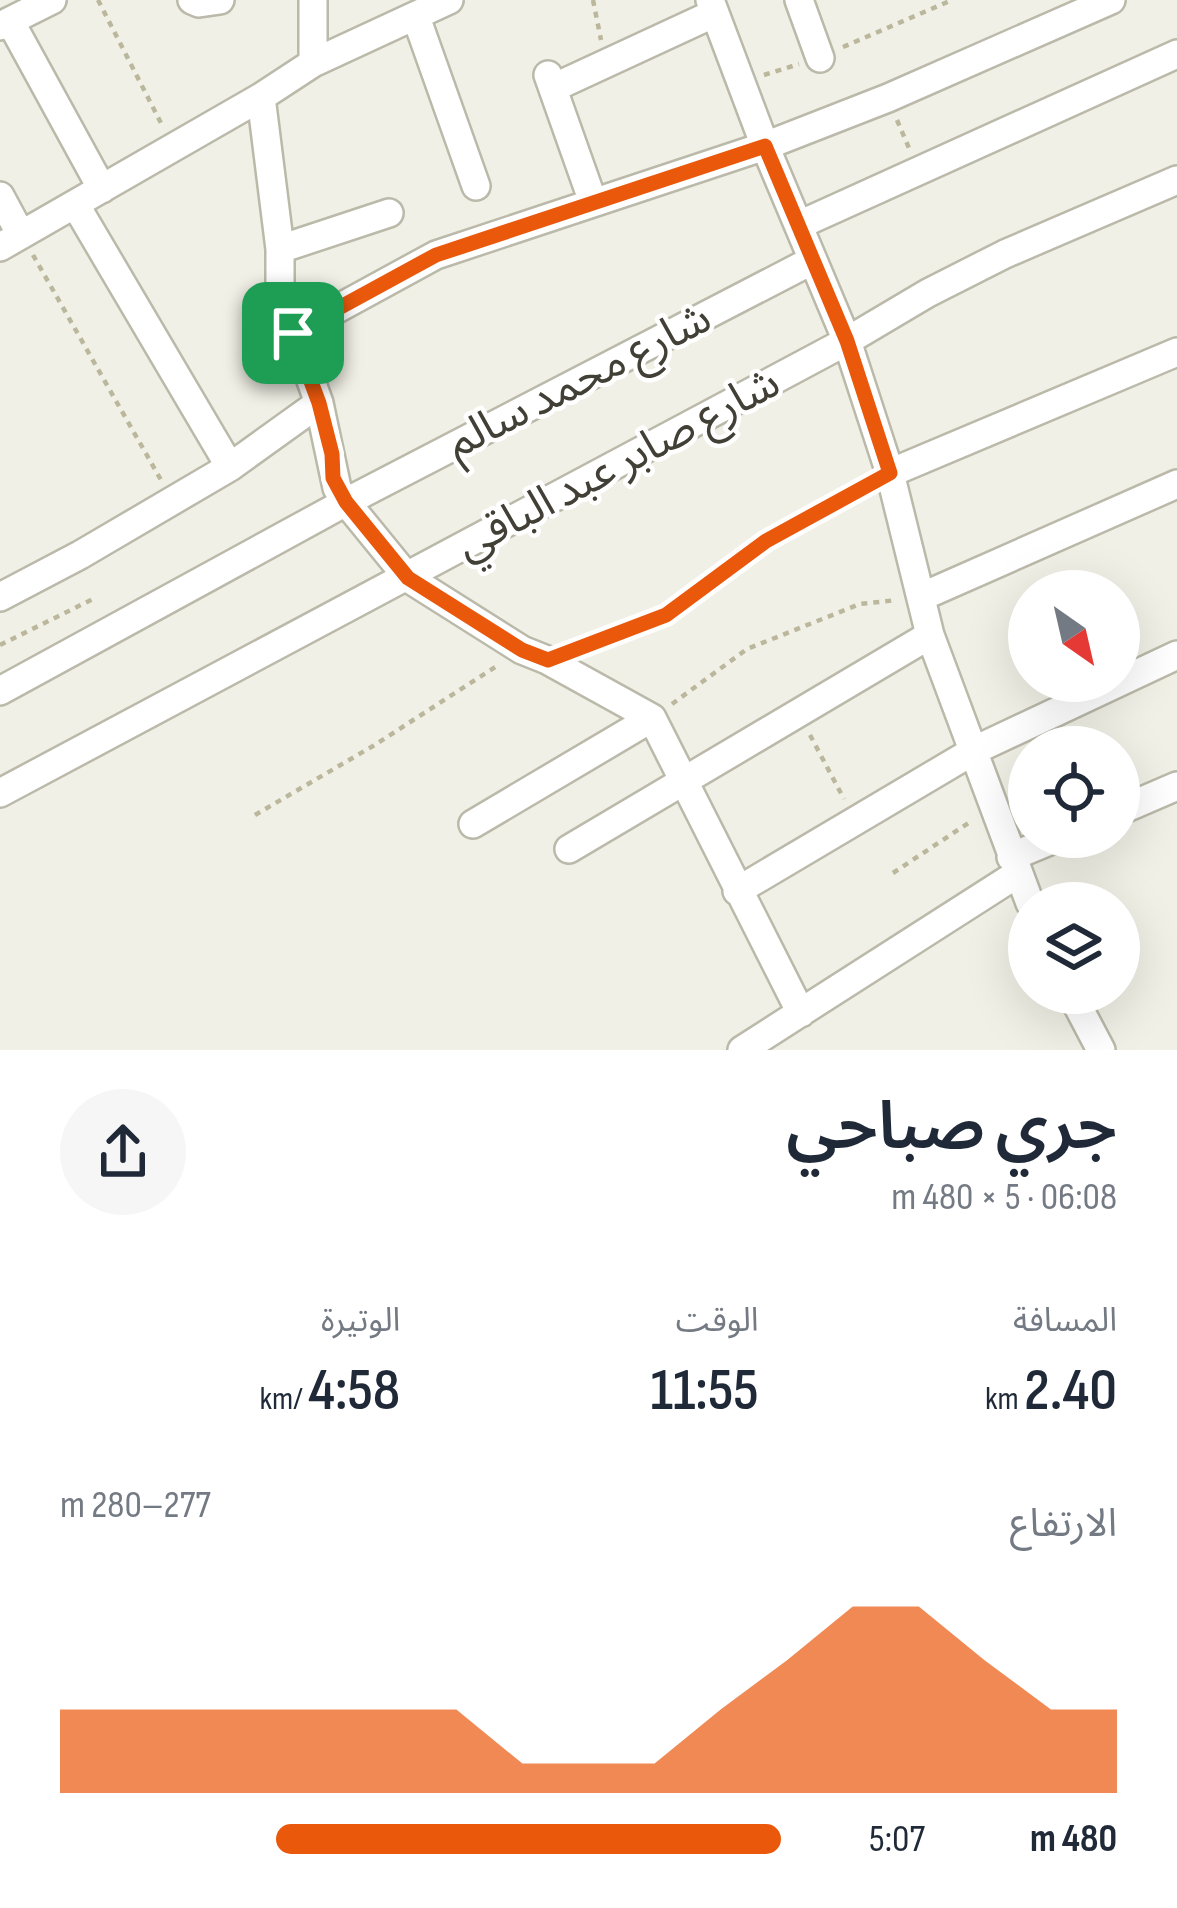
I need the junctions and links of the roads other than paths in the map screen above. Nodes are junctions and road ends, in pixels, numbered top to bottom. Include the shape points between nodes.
1 (52, 0) edge
2 (192, 0) edge
3 (220, 0) edge
4 (313, 0) edge
5 (449, 0) edge
6 (799, 0) edge
7 (1111, 0) edge
8 (712, 6) edge
9 (416, 17) junction
10 (5, 24) edge
11 (1177, 54) edge
12 (820, 58) road end
13 (313, 63) junction
14 (261, 97) junction
15 (765, 146) junction
16 (1177, 180) edge
17 (476, 186) dead end
18 (101, 189) junction
19 (0, 196) edge
20 (593, 202) junction
21 (75, 204) junction
22 (389, 213) dead end
23 (799, 225) junction
24 (10, 241) edge
25 (280, 249) junction
26 (813, 260) junction
27 (293, 333) junction
28 (847, 341) junction
29 (1177, 352) edge
30 (319, 403) junction
31 (230, 467) junction
32 (890, 473) junction
33 (1177, 484) edge
34 (346, 502) junction
35 (408, 578) junction
36 (921, 596) junction
37 (0, 598) edge
38 (930, 635) junction
39 (1177, 655) edge
40 (0, 691) edge
41 (652, 718) junction
42 (975, 750) junction
43 (682, 781) junction
44 (1177, 786) edge
45 (0, 793) edge
46 (1140, 802) edge
47 (473, 824) dead end
48 (569, 849) dead end
49 (1026, 858) edge
50 (1014, 866) junction
51 (1021, 882) edge
52 (737, 891) junction
53 (801, 1013) junction
54 (1082, 1014) edge
55 (742, 1050) edge
56 (1101, 1050) edge

1 - 10 street
2 - 3 street
4 - 13 street
5 - 9 street
6 - 12 street
7 - 15 street
8 - 15 street
8 - 20 street via 606,64 550,80
9 - 13 street
9 - 17 street
10 - 18 street
11 - 23 street
13 - 14 street
14 - 18 street
14 - 25 street
15 - 20 street
15 - 23 street
16 - 28 street, شارع صابر عبد الباقي via 1005,254
18 - 21 street
19 - 24 street
20 - 27 street via 436,255
21 - 24 street
21 - 31 street
22 - 25 street
23 - 26 street
25 - 27 street via 280,294
26 - 28 street
26 - 34 street, شارع محمد سالم
27 - 30 street
28 - 32 street
28 - 35 street, شارع صابر عبد الباقي
29 - 32 street
30 - 31 street
30 - 34 street via 333,478
31 - 37 street
32 - 36 street
33 - 36 street
34 - 35 street
34 - 40 street, شارع محمد سالم
35 - 41 street
35 - 45 street, شارع صابر عبد الباقي
36 - 38 street
38 - 42 street
38 - 43 street
39 - 42 street
41 - 43 street
41 - 47 street
42 - 50 street
42 - 52 street
43 - 48 street
43 - 52 street
44 - 46 street
49 - 50 street
50 - 51 street
50 - 53 street
52 - 53 street
53 - 55 street
54 - 56 street

